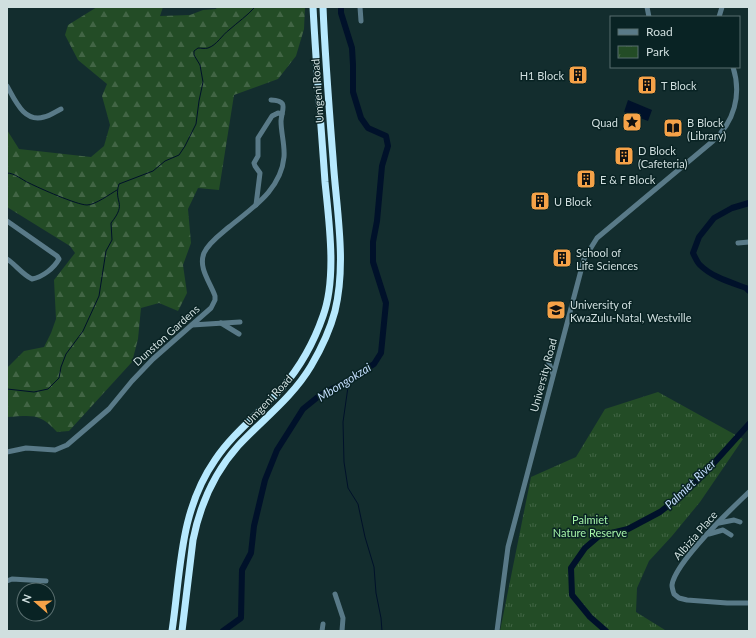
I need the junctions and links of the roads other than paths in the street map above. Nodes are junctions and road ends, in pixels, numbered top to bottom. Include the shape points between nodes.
1 (313, 7) edge
2 (323, 7) edge
3 (360, 7) edge
4 (361, 21) dead end
5 (732, 68) edge
6 (8, 88) edge
7 (270, 100) dead end
8 (61, 109) dead end
9 (282, 114) junction
10 (256, 205) junction
11 (7, 221) edge
12 (749, 242) edge
13 (738, 243) dead end
14 (7, 259) edge
15 (240, 322) dead end
16 (221, 323) junction
17 (192, 325) junction
18 (239, 334) dead end
19 (547, 358) dead end
20 (553, 374) junction
21 (7, 452) edge
22 (749, 492) edge
23 (740, 522) dead end
24 (719, 523) junction
25 (708, 534) junction
26 (731, 535) dead end
27 (7, 581) edge
28 (46, 581) dead end
29 (335, 594) dead end
30 (749, 603) edge
31 (323, 624) dead end
32 (172, 631) edge
33 (182, 631) edge
34 (322, 631) edge
35 (342, 631) edge
36 (497, 631) edge

1 - 32 highway, Umgeni Road via 331,257 324,314 314,339 294,372 282,388 224,447 203,479 195,496 182,542
2 - 33 highway, Umgeni Road via 341,259 335,312 311,367 285,400 227,459 206,495 193,540
3 - 4 street
5 - 20 street, University Road via 737,98 731,118 722,132 597,238 588,251 581,268
6 - 8 street via 19,108 28,116 42,118
7 - 9 street, Dunston Gardens via 283,104
9 - 10 street, Dunston Gardens via 284,148 279,177 267,195
9 - 10 street via 272,116 258,138 258,156 254,163 260,173
10 - 17 street, Dunston Gardens via 205,251 202,265 215,300 208,311
11 - 14 street via 59,259 47,271 32,279
12 - 13 street
15 - 16 street
16 - 17 street
16 - 18 street
17 - 21 street, Dunston Gardens via 153,359 109,408 67,445 55,450 26,448
19 - 20 street
20 - 36 street, University Road via 508,548
22 - 24 street, Albizia Place
23 - 24 street via 734,520
24 - 25 street, Albizia Place
25 - 26 street via 723,530
25 - 30 street, Albizia Place via 682,565 672,584 674,594 687,600
27 - 28 street
29 - 35 street via 343,618
31 - 34 street

